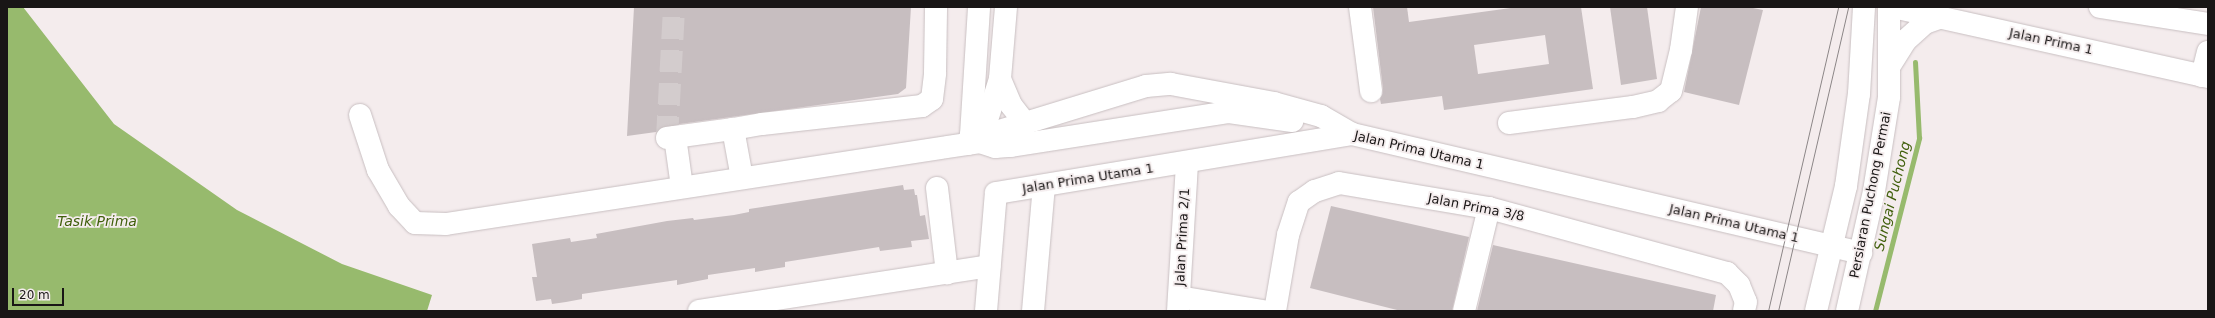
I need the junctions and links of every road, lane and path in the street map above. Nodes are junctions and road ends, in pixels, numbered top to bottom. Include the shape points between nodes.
1 (936, 7) edge
2 (979, 7) edge
3 (1006, 7) edge
4 (1360, 7) edge
5 (1687, 7) edge
6 (1864, 7) edge
7 (1889, 7) edge
8 (1893, 7) edge
9 (2104, 8) edge
10 (1933, 12) edge
11 (2208, 24) edge
12 (2208, 52) edge
13 (1889, 67) junction
14 (2205, 76) edge
15 (1000, 79) junction
16 (1372, 91) dead end
17 (360, 115) dead end
18 (1509, 123) dead end
19 (1026, 124) junction
20 (733, 129) junction
21 (1352, 134) junction
22 (1318, 140) junction
23 (974, 143) junction
24 (1187, 162) junction
25 (742, 178) junction
26 (1044, 186) junction
27 (682, 187) junction
28 (937, 188) dead end
29 (1490, 208) junction
30 (1831, 247) junction
31 (1861, 253) junction
32 (990, 266) junction
33 (947, 273) junction
34 (1179, 304) edge
35 (1745, 306) edge
36 (740, 308) edge
37 (699, 311) edge
38 (986, 311) edge
39 (1033, 311) edge
40 (1263, 311) edge
41 (1275, 311) edge
42 (1464, 311) edge
43 (1816, 311) edge
44 (1847, 311) edge

1 - 20 street via 932,99 922,106
2 - 23 street via 971,135
3 - 15 street
4 - 16 street
5 - 18 street via 1681,50 1671,91 1658,101 1633,107
6 - 30 street, Persiaran Puchong Permai via 1859,94 1846,186
7 - 13 street, Persiaran Puchong Permai
8 - 10 street, Jalan Prima 1
9 - 11 street
10 - 13 street via 1906,40
10 - 14 street, Jalan Prima 1
12 - 14 street
13 - 31 street, Persiaran Puchong Permai via 1888,104
15 - 19 street via 1010,105
15 - 23 street
17 - 27 street via 378,170 399,206 415,223 446,224
19 - 21 street via 1112,95 1146,86 1171,84 1274,103 1315,114
19 - 23 street via 996,132
20 - 25 street
20 - 27 street via 671,138
21 - 22 street, Jalan Prima Utama 1
21 - 30 street, Jalan Prima Utama 1
22 - 23 street via 1304,124 1229,112 1011,146
22 - 24 street, Jalan Prima Utama 1
23 - 25 street
24 - 26 street, Jalan Prima Utama 1
24 - 34 street, Jalan Prima 2/1
25 - 27 street
26 - 32 street, Jalan Prima Utama 1 via 996,193
26 - 39 street
28 - 33 street
29 - 35 street, Jalan Prima 3/8 via 1727,272 1739,285
29 - 41 street, Jalan Prima 3/8 via 1339,183 1315,191 1299,202 1290,228
29 - 42 street
30 - 31 street, Jalan Prima Utama 1
30 - 43 street, Persiaran Puchong Permai
31 - 44 street, Persiaran Puchong Permai
32 - 33 street
32 - 38 street, Jalan Prima Utama 1
33 - 36 street
34 - 40 street
36 - 37 street

